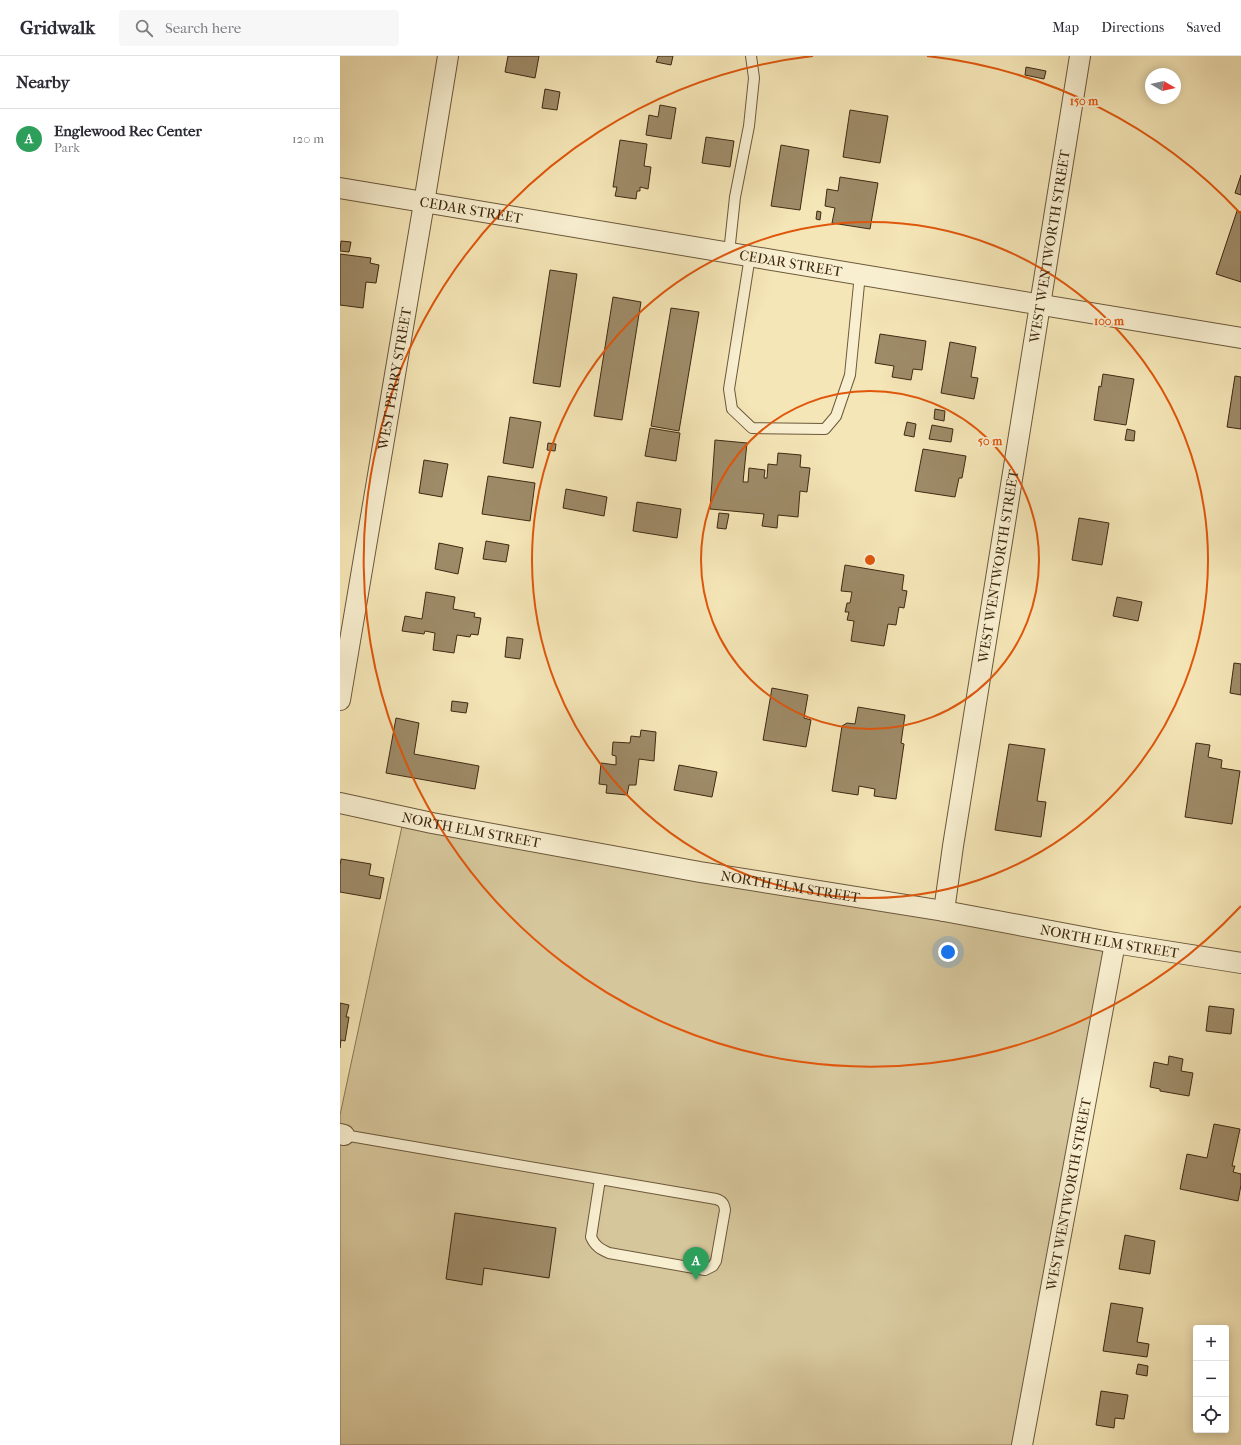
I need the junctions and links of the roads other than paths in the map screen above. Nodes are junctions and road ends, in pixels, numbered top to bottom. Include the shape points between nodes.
1 (448, 56) edge
2 (752, 56) edge
3 (1080, 56) edge
4 (340, 188) edge
5 (424, 203) junction
6 (729, 253) junction
7 (750, 256) junction
8 (860, 274) junction
9 (1039, 304) junction
10 (1241, 338) edge
11 (340, 700) edge
12 (340, 803) edge
13 (944, 911) junction
14 (1115, 944) junction
15 (1241, 963) edge
16 (342, 1135) edge
17 (600, 1179) junction
18 (1022, 1445) edge

1 - 5 street, WEST PERRY STREET
2 - 6 lane via 754,78 749,126 735,197
3 - 9 street, WEST WENTWORTH STREET
4 - 5 street, CEDAR STREET
5 - 6 street, CEDAR STREET
5 - 11 street, WEST PERRY STREET
6 - 7 street, CEDAR STREET
7 - 8 street, CEDAR STREET
7 - 8 lane via 729,389 732,409 752,428 825,429 836,416 850,375
8 - 9 street, CEDAR STREET
9 - 10 street, CEDAR STREET
9 - 13 street, WEST WENTWORTH STREET
12 - 13 street, NORTH ELM STREET via 700,872
13 - 14 street, NORTH ELM STREET
14 - 15 street, NORTH ELM STREET
14 - 18 street, WEST WENTWORTH STREET
16 - 17 lane
17 - 17 lane via 716,1198 721,1201 725,1210 713,1266 705,1270 609,1253 600,1249 591,1237

